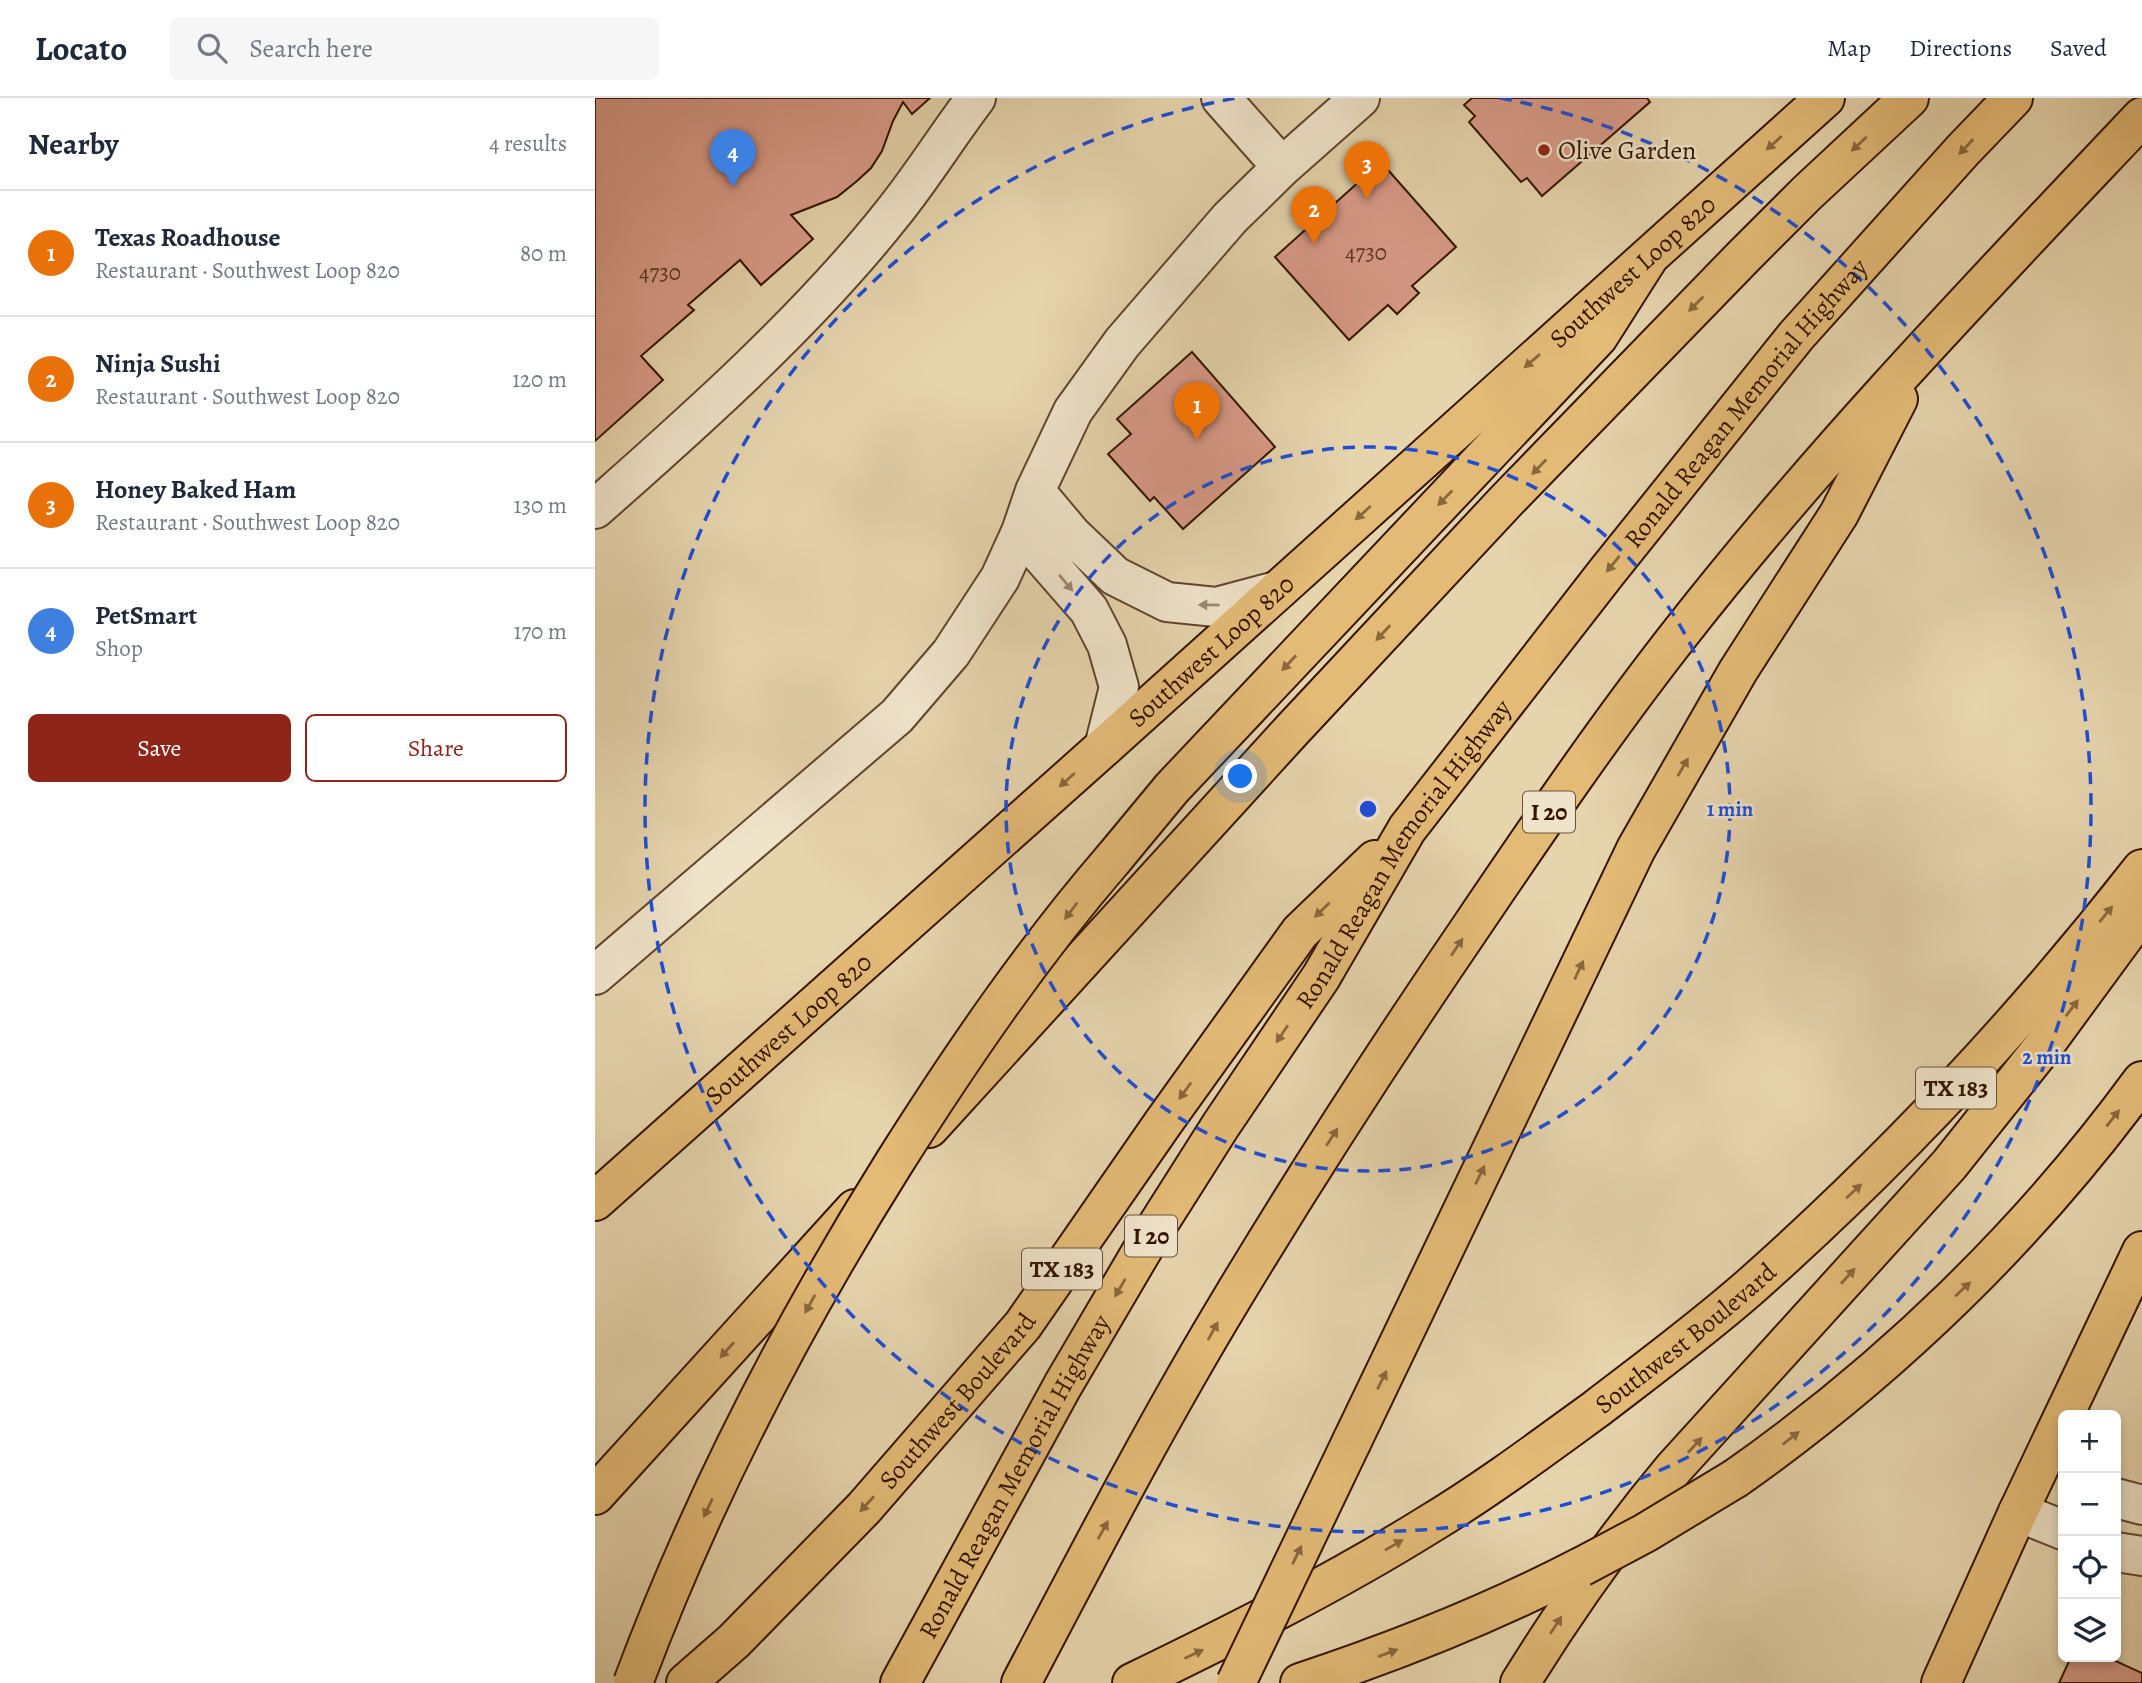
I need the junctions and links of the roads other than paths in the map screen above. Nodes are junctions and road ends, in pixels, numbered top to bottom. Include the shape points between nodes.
1 (976, 98) edge
2 (1221, 98) edge
3 (1360, 98) edge
4 (1825, 98) edge
5 (1909, 98) edge
6 (2013, 98) edge
7 (2142, 117) edge
8 (1282, 167) junction
9 (1647, 260) junction
10 (1924, 348) junction
11 (1035, 491) junction
12 (595, 509) edge
13 (1021, 532) junction
14 (1276, 591) junction
15 (1104, 747) junction
16 (1407, 829) junction
17 (2142, 869) edge
18 (2142, 912) edge
19 (595, 975) edge
20 (2142, 1081) edge
21 (595, 1201) edge
22 (2142, 1251) edge
23 (2052, 1470) edge
24 (595, 1495) edge
25 (2121, 1499) edge
26 (2142, 1505) edge
27 (2018, 1512) junction
28 (2058, 1528) edge
29 (2121, 1553) edge
30 (2142, 1556) edge
31 (907, 1668) edge
32 (633, 1683) edge
33 (686, 1683) edge
34 (1021, 1683) edge
35 (1132, 1683) edge
36 (1235, 1683) edge
37 (1300, 1683) edge
38 (1520, 1683) edge
39 (1941, 1683) edge

1 - 12 lane via 893,214 837,277 714,400
2 - 8 lane
3 - 8 lane
4 -> 9 main road, Southwest Loop 820
5 -> 24 main road via 1807,193 1507,500
6 -> 16 main road, Ronald Reagan Memorial Highway / I 20 via 1796,336
7 - 10 main road, I 20
8 - 11 lane via 1230,218 1122,343 1073,411
9 -> 14 main road, Southwest Loop 820
9 -> 32 main road, bridge via 1598,337 1172,788 1043,947 949,1077 815,1294 733,1453
34 -> 10 main road, I 20 via 1215,1327 1402,1029 1543,820 1681,633 1781,510
36 -> 10 main road, bridge via 1636,849 1738,671 1839,513
11 - 13 lane
14 -> 11 lane via 1216,607 1167,602 1115,576
13 -> 15 lane via 1089,610 1107,645 1119,687
13 - 19 lane via 1000,578 951,653 897,716
14 - 15 main road, Southwest Loop 820
15 -> 21 main road, Southwest Loop 820
16 -> 31 main road, Ronald Reagan Memorial Highway / I 20 via 1321,977 1150,1237
16 -> 33 main road, Southwest Boulevard / TX 183 via 1300,932 1023,1325 864,1507 734,1641
35 -> 17 main road, Southwest Boulevard / TX 183 via 1283,1608 1429,1525 1527,1460 1679,1346 1750,1287 1926,1120 2045,988
38 -> 18 main road via 1634,1516 1948,1165 2043,1047
37 -> 20 main road, bridge via 1430,1637 1519,1599 1665,1522 1736,1478 1889,1357 1980,1272 2077,1165
22 - 23 main road
23 - 27 main road
25 - 26 lane
27 - 28 lane
27 - 39 main road
29 - 30 lane

